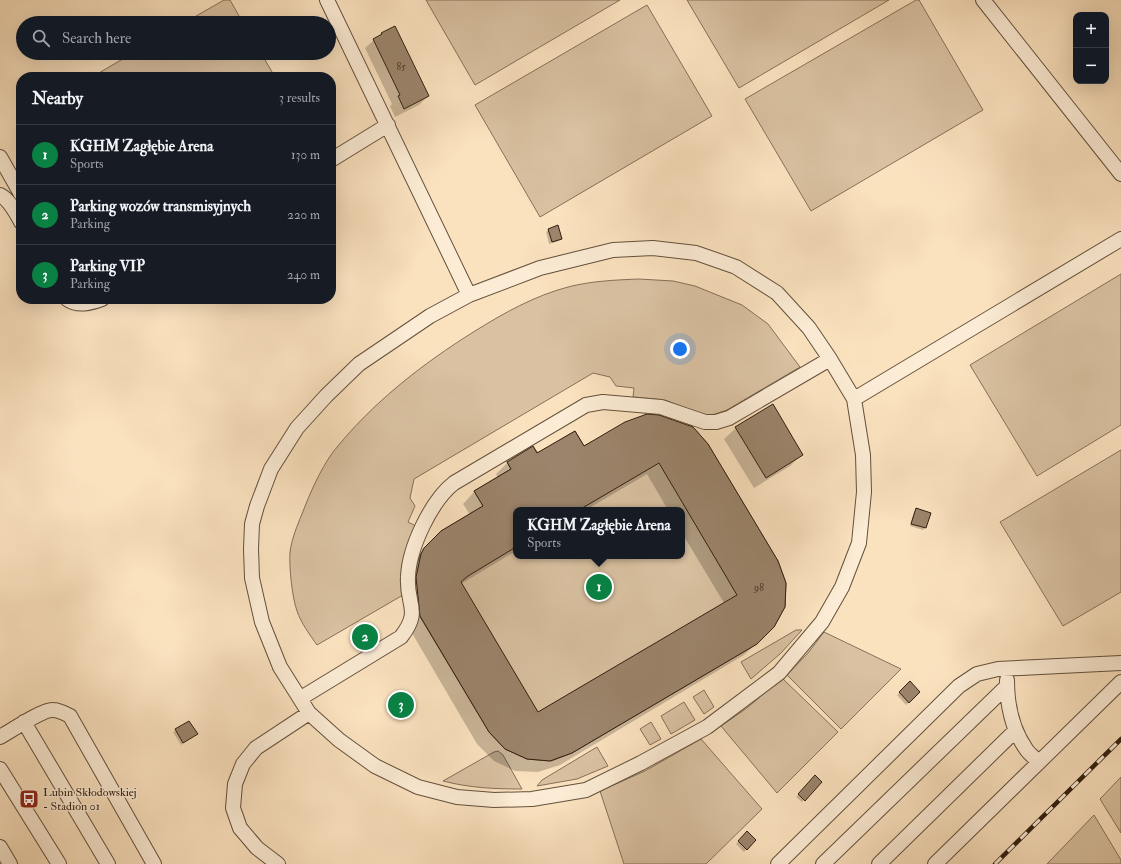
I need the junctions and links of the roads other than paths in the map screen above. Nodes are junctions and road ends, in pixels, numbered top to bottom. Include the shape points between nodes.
1 (327, 0) edge
2 (983, 0) edge
3 (335, 16) edge
4 (336, 18) edge
5 (388, 125) junction
6 (0, 157) edge
7 (336, 157) edge
8 (1121, 174) edge
9 (16, 185) edge
10 (0, 195) edge
11 (16, 213) edge
12 (1121, 239) edge
13 (469, 295) junction
14 (830, 359) junction
15 (854, 399) junction
16 (1121, 663) edge
17 (1007, 669) junction
18 (1121, 682) edge
19 (1007, 686) junction
20 (301, 698) junction
21 (309, 712) junction
22 (24, 722) junction
23 (1015, 731) junction
24 (0, 738) edge
25 (1039, 762) junction
26 (0, 769) edge
27 (0, 847) edge
28 (10, 864) edge
29 (59, 864) edge
30 (108, 864) edge
31 (154, 864) edge
32 (278, 864) edge
33 (778, 864) edge
34 (822, 864) edge
35 (879, 864) edge
36 (935, 864) edge

1 - 3 lane
2 - 8 lane
4 - 5 lane
5 - 7 lane
5 - 13 lane
6 - 9 lane
10 - 11 lane
12 - 15 lane
13 - 14 lane via 540,268 613,250 653,248 696,254 736,267 777,293 809,328
13 - 20 lane via 430,316 358,364 297,428 270,469 252,524 252,578 262,622 277,660
14 - 15 lane
14 - 20 lane via 729,418 716,422 705,422 661,407 603,402 586,405 454,483 435,503 411,556 408,579 412,614 409,627 401,637
15 - 21 lane via 863,455 864,492 859,543 842,587 822,622 779,673 707,726 586,790 532,799 494,800 457,797 418,787 375,766 339,740
16 - 17 lane
17 - 19 lane
17 - 33 lane via 978,674 960,686
18 - 25 lane
19 - 23 lane
19 - 34 lane
20 - 21 lane
21 - 32 lane via 256,748 243,764 235,784 234,808 240,828 257,848
22 - 24 lane
22 - 30 lane
22 - 31 lane via 51,709 70,716
23 - 25 lane via 1026,750
23 - 35 lane
25 - 36 lane
26 - 29 lane
27 - 28 lane

